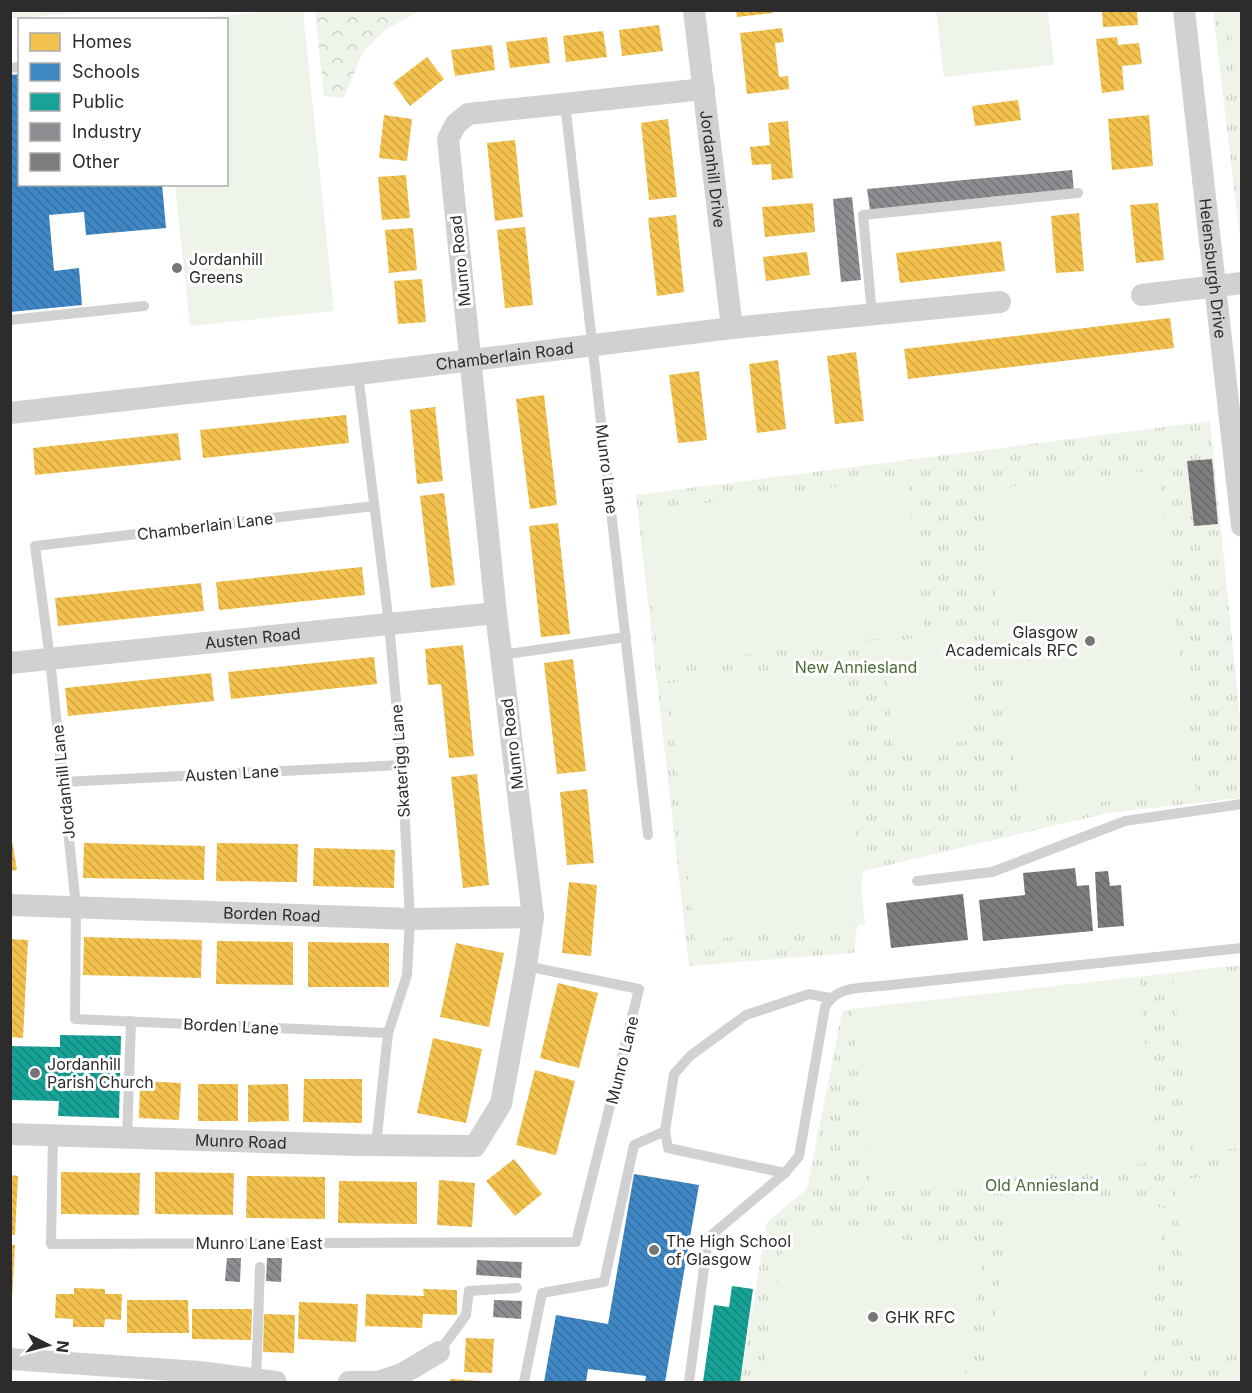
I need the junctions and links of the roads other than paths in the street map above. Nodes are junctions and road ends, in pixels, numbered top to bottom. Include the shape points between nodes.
1 (694, 10) edge
2 (1184, 10) edge
3 (704, 89) junction
4 (565, 103) junction
5 (1078, 193) dead end
6 (1242, 283) edge
7 (1215, 287) junction
8 (1142, 295) dead end
9 (1000, 302) dead end
10 (144, 306) dead end
11 (872, 314) junction
12 (10, 320) edge
13 (732, 328) junction
14 (590, 345) junction
15 (471, 359) junction
16 (358, 374) junction
17 (10, 413) edge
18 (374, 506) junction
19 (1242, 526) edge
20 (35, 546) joint
21 (496, 614) junction
22 (389, 624) junction
23 (626, 638) junction
24 (501, 655) junction
25 (50, 659) junction
26 (10, 663) edge
27 (402, 765) junction
28 (63, 782) junction
29 (1242, 804) edge
30 (648, 835) dead end
31 (917, 881) dead end
32 (10, 905) edge
33 (75, 906) junction
34 (533, 917) junction
35 (410, 919) junction
36 (1242, 948) edge
37 (526, 966) junction
38 (831, 998) junction
39 (75, 1019) joint
40 (131, 1021) junction
41 (388, 1034) junction
42 (665, 1131) junction
43 (10, 1134) edge
44 (53, 1135) junction
45 (127, 1138) junction
46 (376, 1145) junction
47 (785, 1173) junction
48 (576, 1242) joint
49 (260, 1267) dead end
50 (517, 1288) dead end
51 (439, 1352) joint
52 (10, 1359) edge
53 (199, 1377) edge
54 (266, 1381) edge
55 (379, 1382) edge
56 (349, 1383) edge
57 (524, 1383) edge
58 (688, 1383) edge

1 - 3 street, Jordanhill Drive
2 - 7 street, Helensburgh Drive
3 - 4 street, Munro Road
3 - 13 street, Jordanhill Drive
4 - 14 lane, Munro Lane
4 - 15 street, Munro Road via 468,114 456,124 448,140
5 - 11 lane via 863,215
6 - 7 street
7 - 8 street
7 - 19 street, Helensburgh Drive
9 - 11 street, Chamberlain Road
10 - 12 lane
11 - 13 street, Chamberlain Road
13 - 14 street, Chamberlain Road
14 - 15 street, Chamberlain Road
14 - 23 lane, Munro Lane
15 - 16 street, Chamberlain Road
15 - 21 street, Munro Road
16 - 17 street, Chamberlain Road
16 - 18 lane, Skaterigg Lane
18 - 20 lane, Chamberlain Lane
18 - 22 lane, Skaterigg Lane
20 - 25 lane, Jordanhill Lane
21 - 22 street, Austen Road
21 - 24 street, Munro Road
22 - 25 street, Austen Road
22 - 27 lane, Skaterigg Lane
23 - 24 lane
23 - 30 lane, Munro Lane
24 - 34 street, Munro Road
25 - 26 street, Austen Road
25 - 28 lane, Jordanhill Lane
27 - 28 lane, Austen Lane
27 - 35 lane, Skaterigg Lane
28 - 33 lane, Jordanhill Lane
29 - 31 lane via 1125,821 992,872
32 - 33 street, Borden Road
33 - 35 street, Borden Road
33 - 39 lane, Jordanhill Lane
34 - 35 street, Borden Road
34 - 37 street, Munro Road
35 - 41 lane, Skaterigg Lane via 407,975
36 - 38 lane via 845,990
37 - 46 street, Munro Road via 501,1104 475,1146
37 - 48 lane, Munro Lane via 639,989
38 - 42 lane via 809,994 746,1015 690,1056 674,1074
38 - 47 lane via 825,1006 799,1156
39 - 40 lane, Borden Lane
40 - 41 lane, Borden Lane
40 - 45 lane
41 - 46 lane, Skaterigg Lane
42 - 47 lane via 668,1148
42 - 57 lane via 634,1145 604,1282 542,1293
43 - 44 street, Munro Road
44 - 45 street, Munro Road
44 - 48 lane, Munro Lane East via 51,1244
45 - 46 street, Munro Road
47 - 58 lane via 708,1238
49 - 54 lane
50 - 51 lane via 469,1291 466,1315
51 - 55 street via 402,1374
52 - 53 street
53 - 54 street
55 - 56 street

